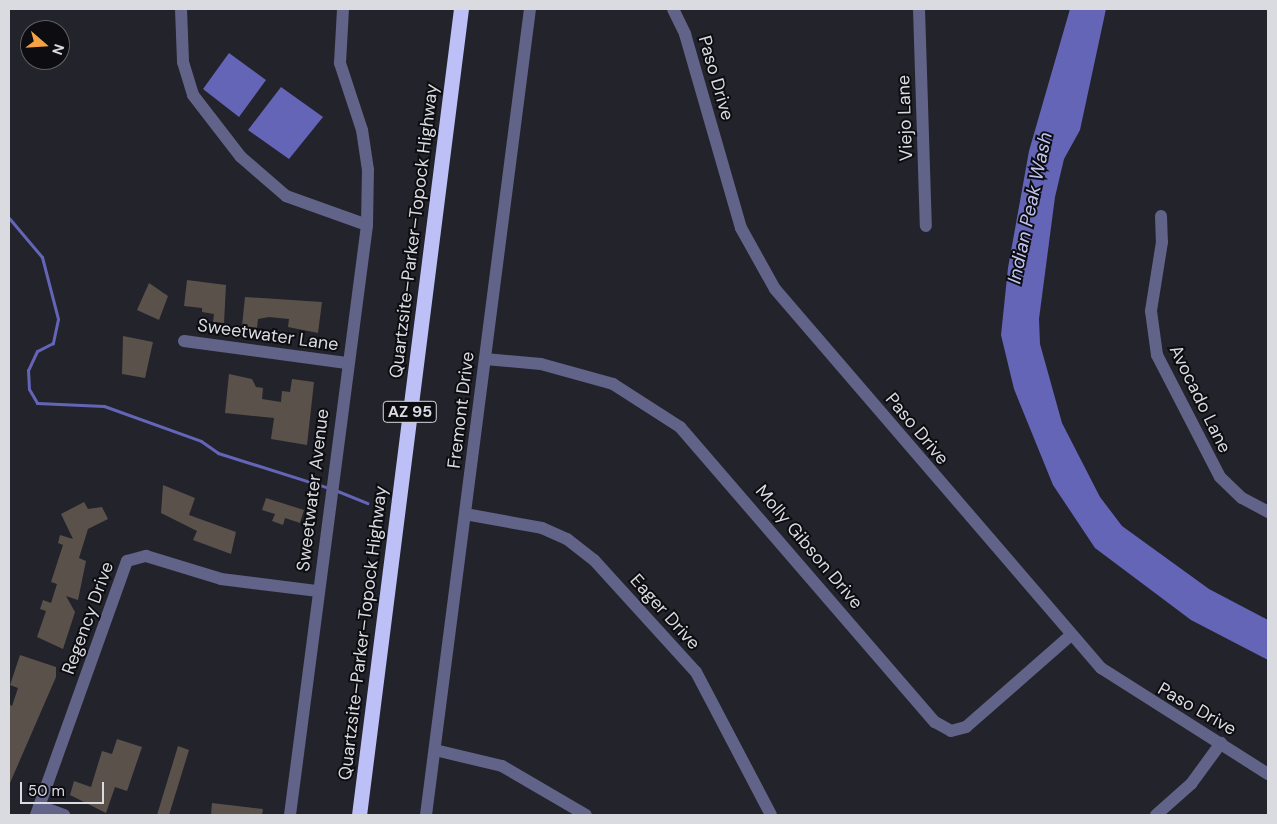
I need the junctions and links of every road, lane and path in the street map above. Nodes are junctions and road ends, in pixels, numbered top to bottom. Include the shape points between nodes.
1 (181, 9) edge
2 (343, 9) edge
3 (461, 9) edge
4 (530, 9) edge
5 (673, 9) edge
6 (919, 9) edge
7 (1161, 216) dead end
8 (367, 225) junction
9 (926, 226) dead end
10 (184, 341) dead end
11 (485, 359) junction
12 (347, 363) junction
13 (1268, 512) edge
14 (465, 514) junction
15 (318, 590) junction
16 (1070, 636) junction
17 (1221, 743) junction
18 (435, 750) junction
19 (1268, 774) edge
20 (38, 811) edge
21 (64, 815) edge
22 (290, 815) edge
23 (359, 815) edge
24 (426, 815) edge
25 (586, 815) edge
26 (771, 815) edge
27 (1156, 815) edge

1 - 8 street via 183,62 193,95 241,157 292,198
2 - 8 street, Sweetwater Avenue via 340,63 362,130 368,170
3 - 23 highway, Quartzsite–Parker–Topock Highway / AZ 95
4 - 11 street, Fremont Drive
5 - 16 street, Paso Drive via 685,34 741,228 754,258 775,289
6 - 9 street, Viejo Lane
7 - 13 street, Avocado Lane via 1162,242 1151,311 1157,356 1220,477 1242,498
8 - 12 street, Sweetwater Avenue
10 - 12 street, Sweetwater Lane
11 - 14 street, Fremont Drive
11 - 16 street, Molly Gibson Drive via 541,364 614,384 680,427 935,722 951,731 966,727
12 - 15 street, Sweetwater Avenue
14 - 18 street, Fremont Drive
14 - 26 street, Eager Drive via 542,528 567,538 594,560 696,672
15 - 20 street, Regency Drive via 220,579 146,556 126,561
15 - 22 street, Sweetwater Avenue
16 - 17 street, Paso Drive via 1122,683
17 - 19 street, Paso Drive
17 - 27 street via 1191,784
18 - 24 street, Fremont Drive
18 - 25 street via 502,766
20 - 21 street

